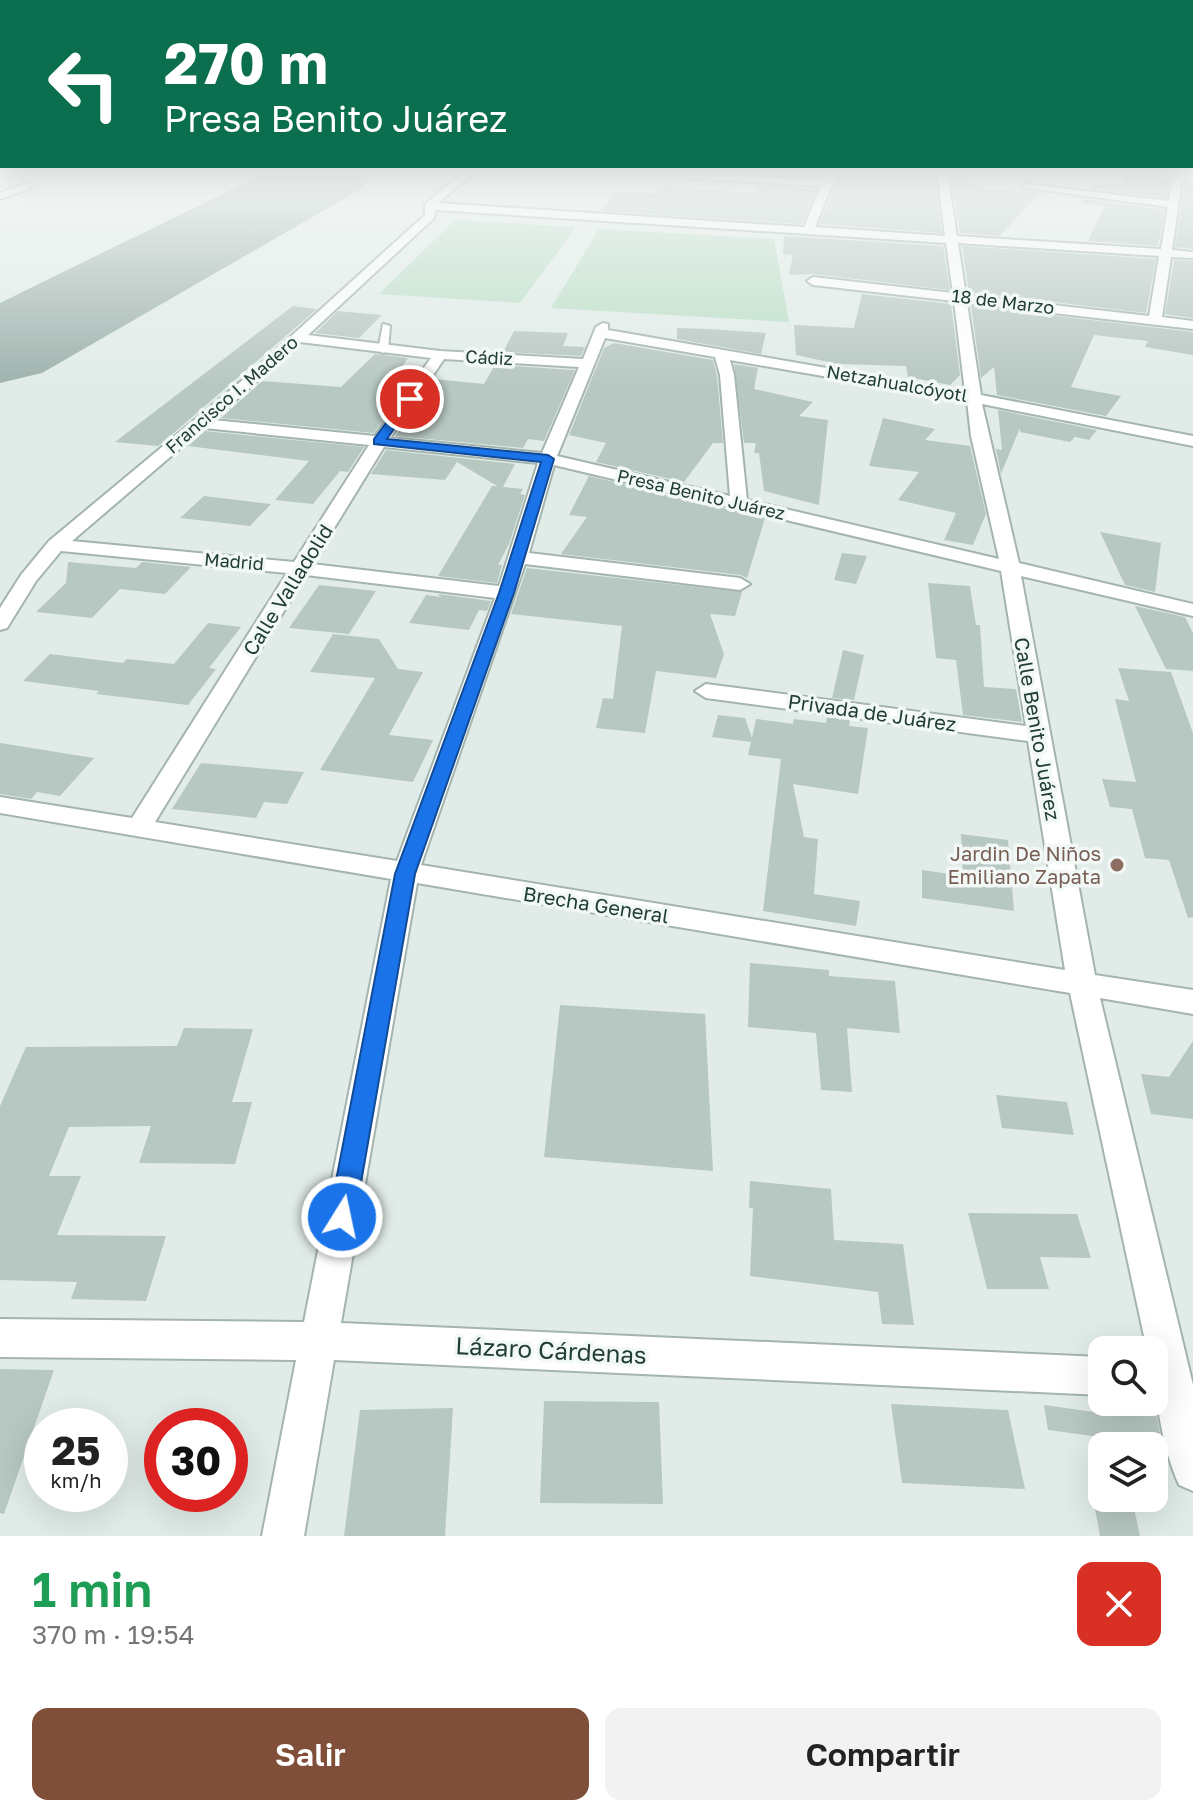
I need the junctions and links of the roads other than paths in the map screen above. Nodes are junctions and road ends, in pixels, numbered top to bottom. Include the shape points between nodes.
1 (400, 244) edge
2 (833, 244) edge
3 (950, 244) edge
4 (1036, 244) edge
5 (1165, 244) edge
6 (832, 247) dead end
7 (1163, 252) junction
8 (1193, 255) edge
9 (813, 281) dead end
10 (959, 297) junction
11 (1155, 320) junction
12 (1193, 325) edge
13 (386, 326) dead end
14 (297, 338) junction
15 (383, 350) junction
16 (721, 353) junction
17 (440, 355) junction
18 (586, 363) junction
19 (973, 398) junction
20 (201, 423) junction
21 (1193, 441) edge
22 (379, 442) junction
23 (548, 459) junction
24 (739, 504) junction
25 (56, 545) junction
26 (519, 558) junction
27 (1010, 567) junction
28 (302, 569) junction
29 (28, 579) junction
30 (740, 584) dead end
31 (0, 588) edge
32 (507, 593) junction
33 (1193, 610) edge
34 (0, 624) edge
35 (706, 691) dead end
36 (1038, 735) junction
37 (0, 805) edge
38 (139, 827) junction
39 (405, 874) junction
40 (1082, 982) junction
41 (1193, 1002) edge
42 (0, 1338) edge
43 (319, 1341) junction
44 (1088, 1375) edge
45 (1172, 1379) edge
46 (1193, 1471) edge
47 (283, 1536) edge

1 - 14 street, Francisco I. Madero
2 - 6 street
3 - 10 street, Calle Benito Juárez
4 - 7 street
5 - 7 street
7 - 8 street
7 - 11 street
9 - 10 street, 18 de Marzo
10 - 11 street, 18 de Marzo
10 - 19 street, Calle Benito Juárez
11 - 12 street, 18 de Marzo
13 - 15 lane
14 - 15 street, Cádiz
14 - 20 street, Francisco I. Madero
15 - 17 street, Cádiz
16 - 18 street, Netzahualcóyotl via 602,330
16 - 19 street, Netzahualcóyotl
16 - 24 street
17 - 18 street, Cádiz
17 - 22 street, Calle Valladolid
18 - 23 street
19 - 21 street, Netzahualcóyotl
19 - 27 street, Calle Benito Juárez
20 - 22 street, Presa Benito Juárez
20 - 25 street, Francisco I. Madero
22 - 23 street, Presa Benito Juárez
22 - 28 street, Calle Valladolid
23 - 24 street, Presa Benito Juárez
23 - 26 street
24 - 27 street, Presa Benito Juárez
25 - 28 street, Madrid
25 - 29 street, Francisco I. Madero
26 - 30 street
26 - 32 street
27 - 33 street, Presa Benito Juárez
27 - 36 street, Calle Benito Juárez
28 - 32 street, Madrid
28 - 38 street, Calle Valladolid
29 - 31 street
29 - 34 street, Francisco I. Madero
32 - 39 street
35 - 36 street, Privada de Juárez
36 - 40 street, Calle Benito Juárez
37 - 38 street, Brecha General
38 - 39 street, Brecha General
39 - 40 street, Brecha General
39 - 43 street
40 - 41 street, Brecha General
40 - 45 street, Calle Benito Juárez
42 - 43 street, Lázaro Cárdenas
43 - 44 street, Lázaro Cárdenas
43 - 47 street
45 - 46 street, Calle Benito Juárez

